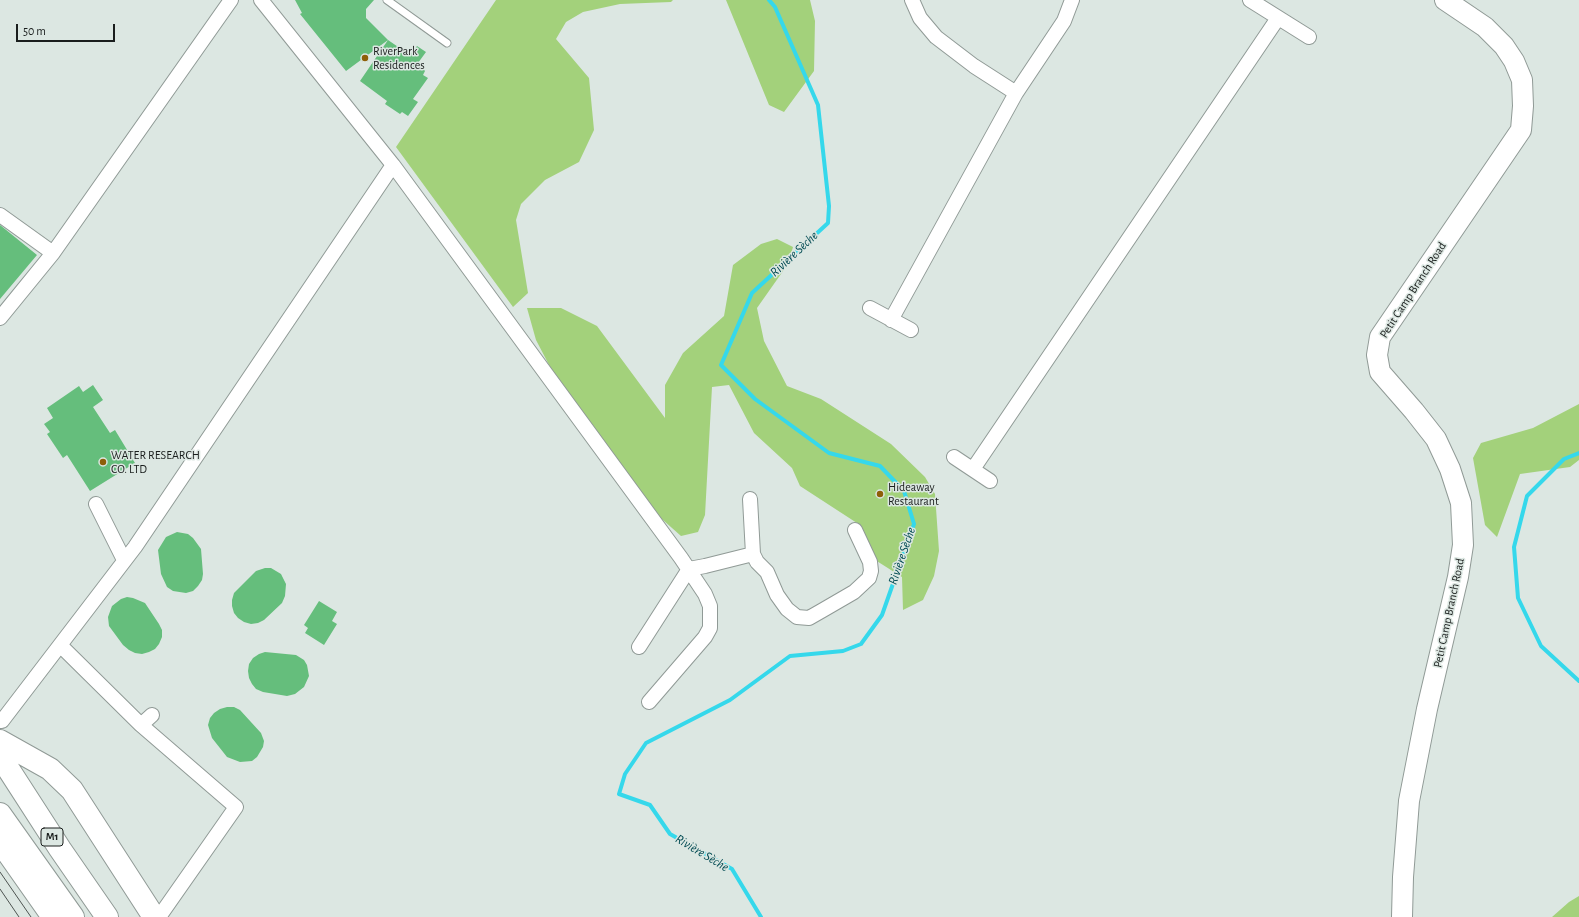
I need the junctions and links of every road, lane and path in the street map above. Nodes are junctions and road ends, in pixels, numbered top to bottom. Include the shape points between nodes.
1 (231, 0) edge
2 (261, 0) edge
3 (387, 0) edge
4 (912, 0) edge
5 (1072, 0) edge
6 (1250, 0) edge
7 (1448, 1) edge
8 (1278, 18) junction
9 (1309, 37) dead end
10 (448, 43) dead end
11 (1016, 93) junction
12 (393, 165) junction
13 (0, 215) edge
14 (53, 252) junction
15 (870, 308) dead end
16 (0, 318) edge
17 (891, 320) junction
18 (911, 330) dead end
19 (954, 457) dead end
20 (973, 469) junction
21 (990, 481) dead end
22 (750, 499) dead end
23 (96, 504) dead end
24 (855, 530) dead end
25 (753, 554) junction
26 (124, 560) junction
27 (689, 569) junction
28 (60, 645) junction
29 (639, 647) dead end
30 (650, 702) dead end
31 (152, 715) dead end
32 (0, 721) edge
33 (141, 725) junction
34 (0, 740) edge
35 (0, 756) edge
36 (0, 814) edge
37 (2, 843) edge
38 (53, 917) edge
39 (72, 917) edge
40 (107, 917) edge
41 (154, 917) edge
42 (159, 917) edge
43 (1402, 917) edge

1 - 14 street
2 - 12 street
3 - 10 lane
4 - 11 street via 920,18 936,37
5 - 11 street via 1064,22
6 - 8 street
7 - 43 street, Petit Camp Branch Road via 1485,27 1504,46 1522,80 1523,106 1521,130 1380,337 1377,355 1380,372 1436,439 1450,469 1461,503 1462,545 1458,577 1427,709 1409,802
8 - 9 street
8 - 20 street
11 - 17 street
12 - 26 street
12 - 27 street
13 - 14 street
14 - 16 street
15 - 17 street
17 - 18 street
19 - 20 street
20 - 21 street
22 - 25 street
23 - 26 street
24 - 25 street via 870,562 869,578 854,592 809,618 798,617 787,609 777,595 767,572
25 - 27 street
26 - 28 street
27 - 29 street
27 - 30 street via 706,594 710,606 710,628 705,638
28 - 32 street
28 - 33 street
31 - 33 street
33 - 42 street via 236,807
34 - 41 highway via 50,769 72,790
35 - 40 highway, M1
36 - 39 highway, M1
37 - 38 highway

